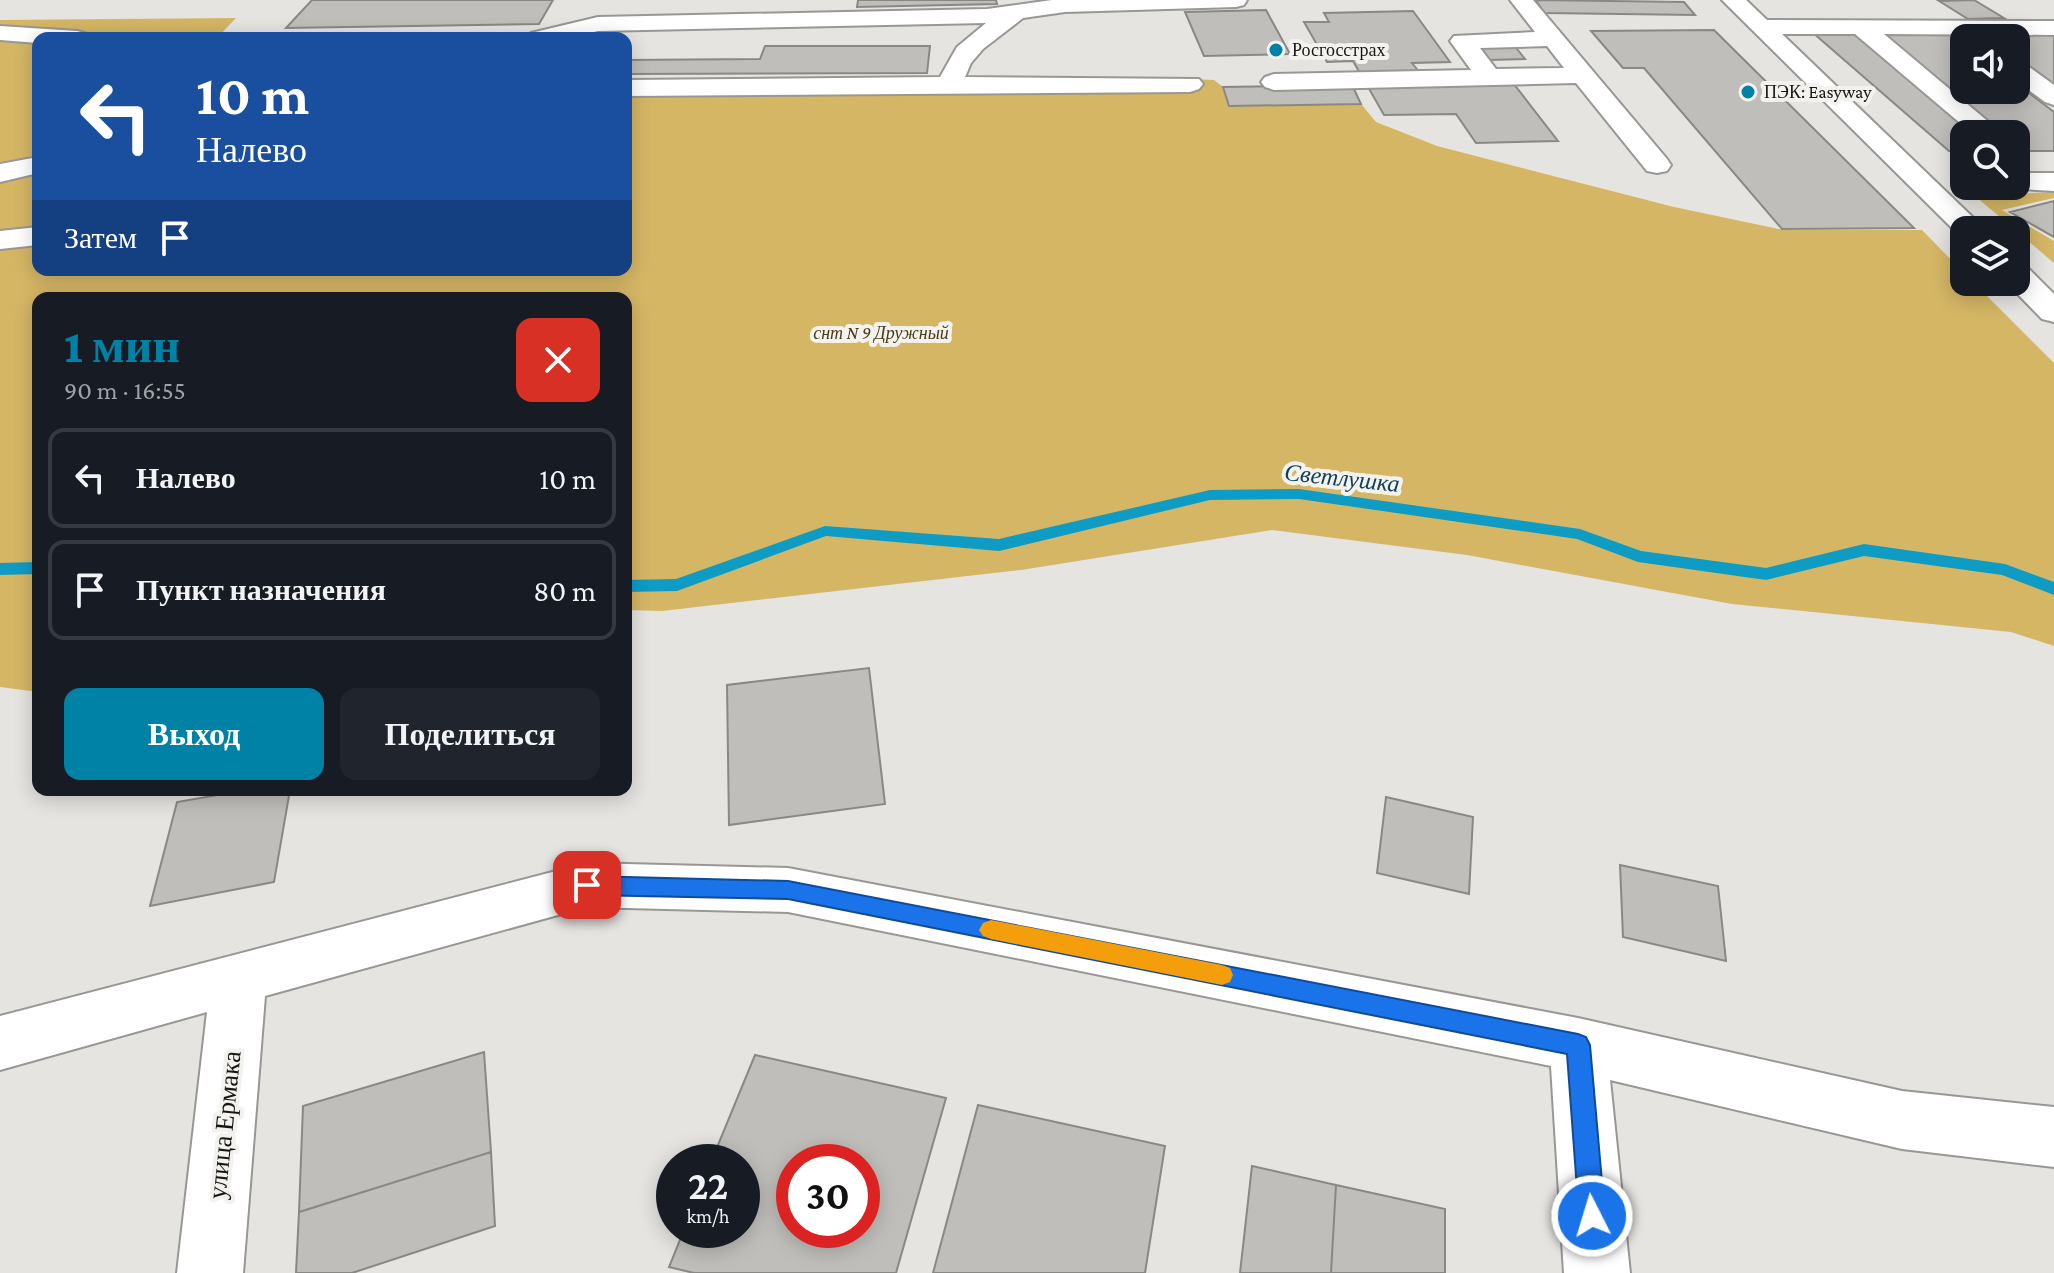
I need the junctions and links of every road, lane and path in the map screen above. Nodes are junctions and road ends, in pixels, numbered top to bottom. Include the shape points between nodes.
1 (1236, 0) edge
2 (1521, 0) edge
3 (1913, 10) dead end
4 (1749, 14) edge
5 (1013, 15) junction
6 (1862, 28) junction
7 (2054, 28) edge
8 (2030, 29) edge
9 (564, 32) edge
10 (1950, 32) edge
11 (0, 33) edge
12 (32, 35) edge
13 (1553, 39) junction
14 (1583, 75) junction
15 (1490, 78) junction
16 (2030, 79) edge
17 (1274, 82) dead end
18 (1190, 84) dead end
19 (951, 85) junction
20 (632, 88) edge
21 (2054, 97) edge
22 (1972, 120) edge
23 (1657, 165) dead end
24 (32, 166) edge
25 (0, 173) edge
26 (2030, 182) edge
27 (2054, 182) edge
28 (1950, 183) edge
29 (1924, 184) junction
30 (1957, 216) edge
31 (32, 237) edge
32 (0, 240) edge
33 (2030, 288) edge
34 (2054, 312) edge
35 (239, 977) junction
36 (0, 1043) edge
37 (1578, 1045) junction
38 (2054, 1137) edge
39 (210, 1273) edge
40 (1597, 1273) edge

1 - 5 street via 1065,5
2 - 13 street
3 - 4 street
4 - 6 street
4 - 29 street
5 - 9 street via 598,24
5 - 19 street via 973,43 953,71
6 - 10 street
6 - 22 street
7 - 8 street
11 - 12 street
13 - 14 street
13 - 15 street via 1462,41
14 - 15 street
14 - 23 street
15 - 17 street
16 - 21 street
18 - 19 street
19 - 20 street
24 - 25 street
26 - 27 street
28 - 29 street
29 - 30 street
31 - 32 street
33 - 34 street
35 - 36 street
35 - 37 street via 587,885 788,890
35 - 39 street, улица Ермака
37 - 38 street via 1902,1120
37 - 40 street

